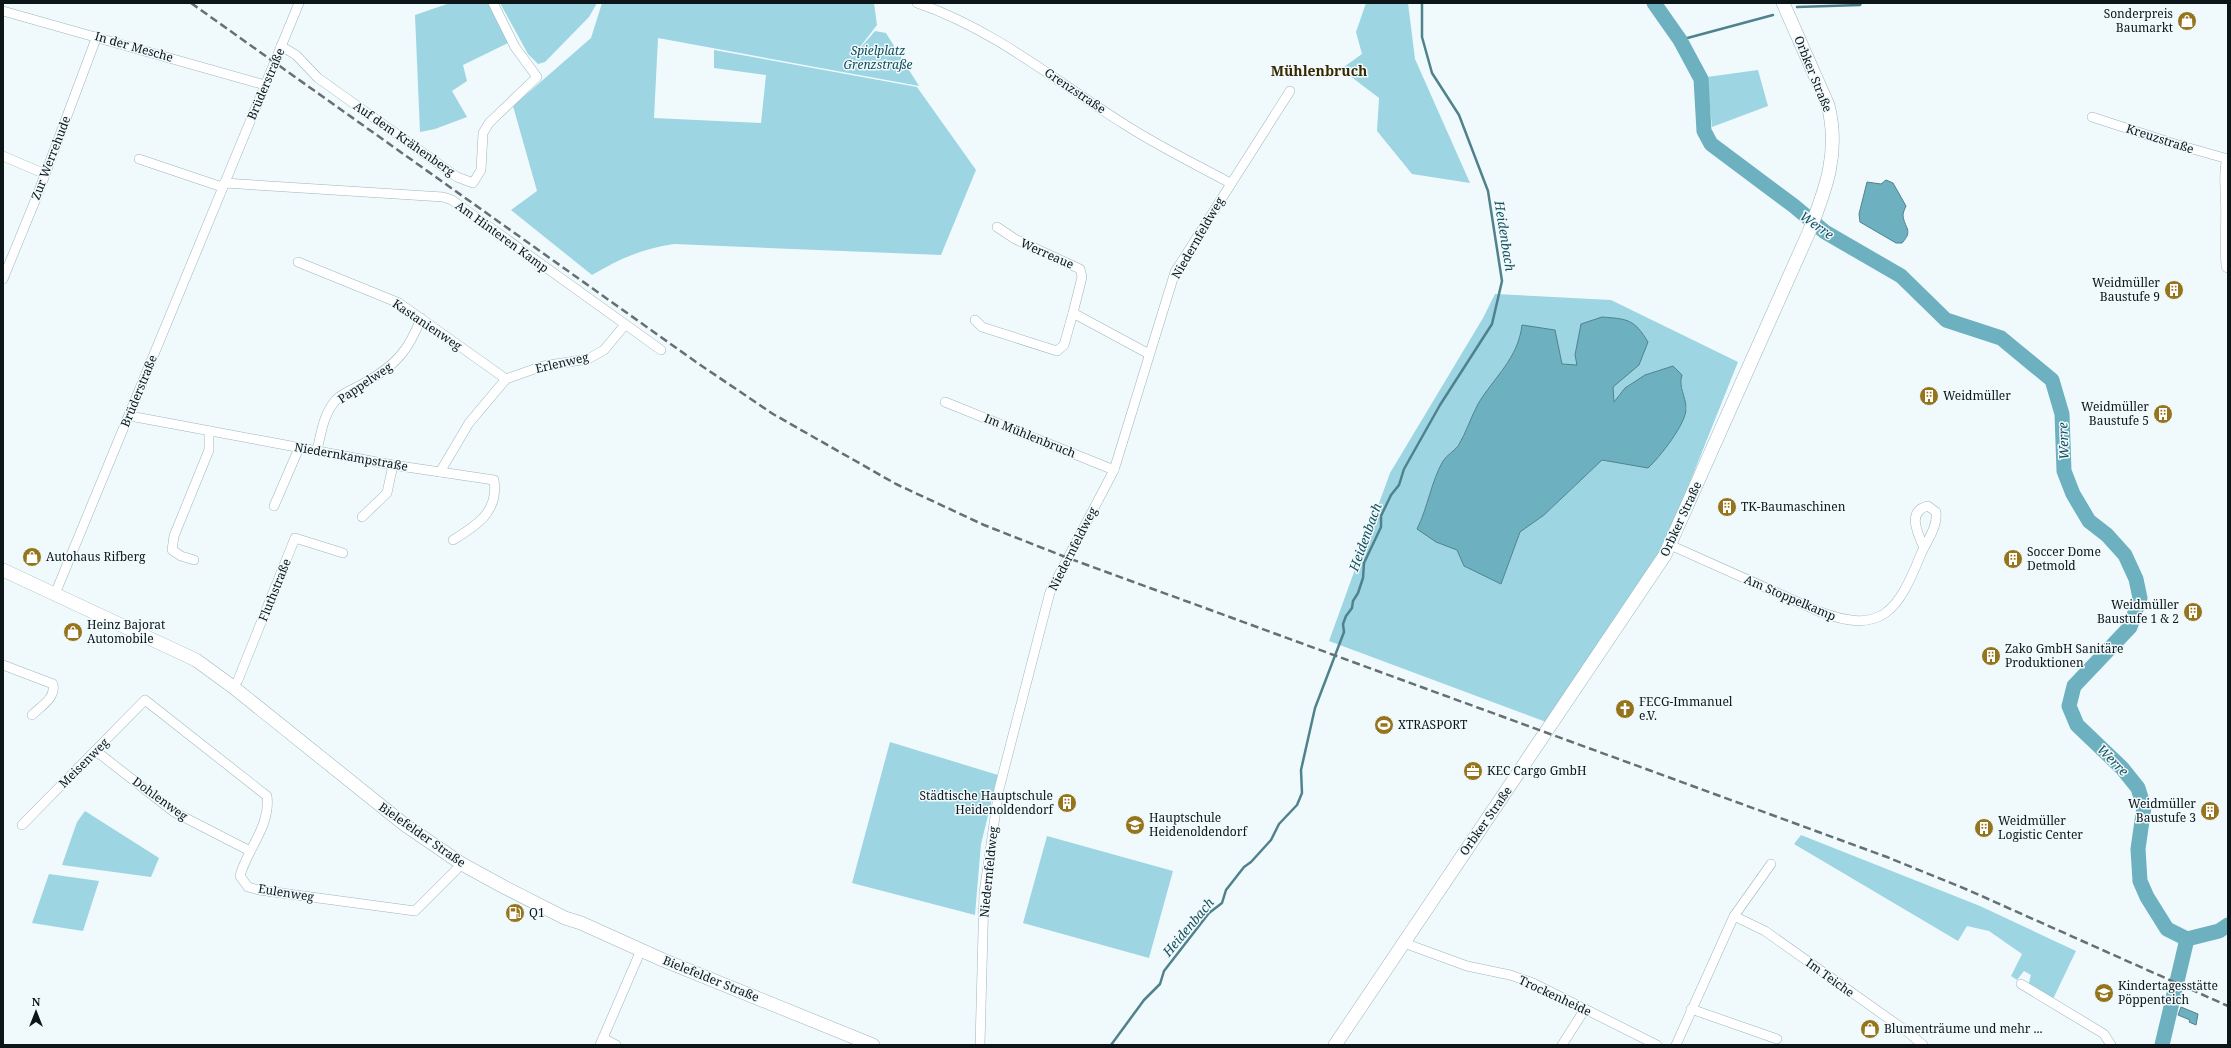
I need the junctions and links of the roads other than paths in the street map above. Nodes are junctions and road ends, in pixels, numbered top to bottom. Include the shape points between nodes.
1 (299, 3) edge
2 (493, 3) edge
3 (917, 3) edge
4 (1783, 3) edge
5 (3, 11) edge
6 (97, 36) junction
7 (281, 46) junction
8 (265, 85) junction
9 (1290, 91) dead end
10 (2092, 117) dead end
11 (3, 156) edge
12 (139, 159) dead end
13 (2228, 159) edge
14 (2228, 163) edge
15 (45, 174) junction
16 (1230, 183) junction
17 (223, 185) junction
18 (2228, 190) edge
19 (997, 227) dead end
20 (298, 262) dead end
21 (2228, 266) edge
22 (3, 279) edge
23 (1073, 313) junction
24 (421, 318) junction
25 (975, 320) dead end
26 (624, 326) junction
27 (661, 350) dead end
28 (1149, 354) junction
29 (506, 380) junction
30 (945, 402) dead end
31 (130, 416) junction
32 (209, 431) junction
33 (299, 448) junction
34 (317, 451) junction
35 (393, 465) junction
36 (1114, 470) junction
37 (440, 472) junction
38 (274, 506) dead end
39 (362, 517) dead end
40 (453, 540) dead end
41 (1670, 545) junction
42 (1924, 548) dead end
43 (343, 553) dead end
44 (194, 560) dead end
45 (3, 570) edge
46 (55, 594) junction
47 (3, 666) edge
48 (233, 687) junction
49 (145, 700) joint
50 (32, 715) dead end
51 (96, 751) junction
52 (22, 825) dead end
53 (250, 851) junction
54 (462, 864) junction
55 (1770, 864) dead end
56 (1734, 916) junction
57 (1404, 943) junction
58 (641, 950) junction
59 (2021, 984) dead end
60 (1585, 1009) junction
61 (1691, 1009) junction
62 (1776, 1039) dead end
63 (601, 1041) edge
64 (616, 1045) edge
65 (873, 1045) edge
66 (980, 1045) edge
67 (1335, 1045) edge
68 (1562, 1045) edge
69 (1657, 1045) edge
70 (1676, 1045) edge
71 (1923, 1045) edge
72 (2111, 1045) edge

1 - 7 street, Brüderstraße
2 - 7 street, Auf dem Krähenberg via 515,47 537,77 483,132 481,170 473,182 458,177 318,78 296,55
3 - 16 street, Grenzstraße via 967,24 1032,61 1124,125
4 - 41 street, Orbker Straße via 1828,105 1831,117 1830,174 1809,232
5 - 6 street, In der Mesche
6 - 8 street, In der Mesche
6 - 15 street, Zur Werrehude
7 - 8 street, Brüderstraße
8 - 17 street, Brüderstraße
9 - 16 street, Niedernfeldweg
10 - 13 street, Kreuzstraße
11 - 15 street
12 - 17 street
14 - 18 street via 2225,180
15 - 22 street, Zur Werrehude
16 - 28 street, Niedernfeldweg via 1175,272
17 - 26 street, Am Hinteren Kamp via 452,200
17 - 31 street, Brüderstraße
18 - 21 street
19 - 23 street, Werreaue via 1015,239 1080,269 1082,277
20 - 24 street, Kastanienweg via 399,303
23 - 25 street, Werreaue via 1064,345 1057,351 982,328
23 - 28 street
24 - 29 street, Kastanienweg
24 - 34 street, Pappelweg via 414,337 401,357 383,373 339,398 324,422
26 - 27 street, Am Hinteren Kamp
26 - 29 street, Erlenweg via 604,350 588,359 543,366
28 - 36 street, Niedernfeldweg
29 - 37 street, Erlenweg via 469,423
30 - 36 street, Im Mühlenbruch
31 - 32 street, Niedernkampstraße
31 - 46 street, Brüderstraße
32 - 33 street, Niedernkampstraße
32 - 44 street via 209,450 174,536 172,550
33 - 34 street, Niedernkampstraße
33 - 38 street
34 - 35 street, Niedernkampstraße
35 - 37 street, Niedernkampstraße
35 - 39 street via 387,493
36 - 66 street, Niedernfeldweg via 1050,592 1000,784 984,893
37 - 40 street, Niedernkampstraße via 494,480 495,488 489,513 474,527
41 - 42 street, Am Stoppelkamp via 1818,611 1856,622 1882,615 1899,602
41 - 57 street, Orbker Straße
43 - 48 street, Fluthstraße via 295,538
45 - 46 street, Bielefelder Straße
46 - 48 street, Bielefelder Straße via 181,652 210,669
47 - 50 street via 53,684 52,697
48 - 54 street, Bielefelder Straße via 367,796
49 - 51 street, Meisenweg
49 - 53 street, Eulenweg via 267,796 267,816
51 - 52 street, Meisenweg
51 - 53 street, Dohlenweg via 174,812
53 - 54 street, Eulenweg via 240,876 248,887 408,911 414,911
54 - 58 street, Bielefelder Straße via 565,918
55 - 56 street
56 - 61 street
56 - 71 street, Im Teiche via 1765,931 1903,1028
57 - 60 street, Trockenheide via 1467,966 1510,975 1533,983
57 - 67 street, Orbker Straße
58 - 63 street
58 - 65 street, Bielefelder Straße
59 - 72 street via 2104,1034
60 - 68 street
60 - 69 street, Trockenheide
61 - 62 street
61 - 70 street
63 - 64 street

